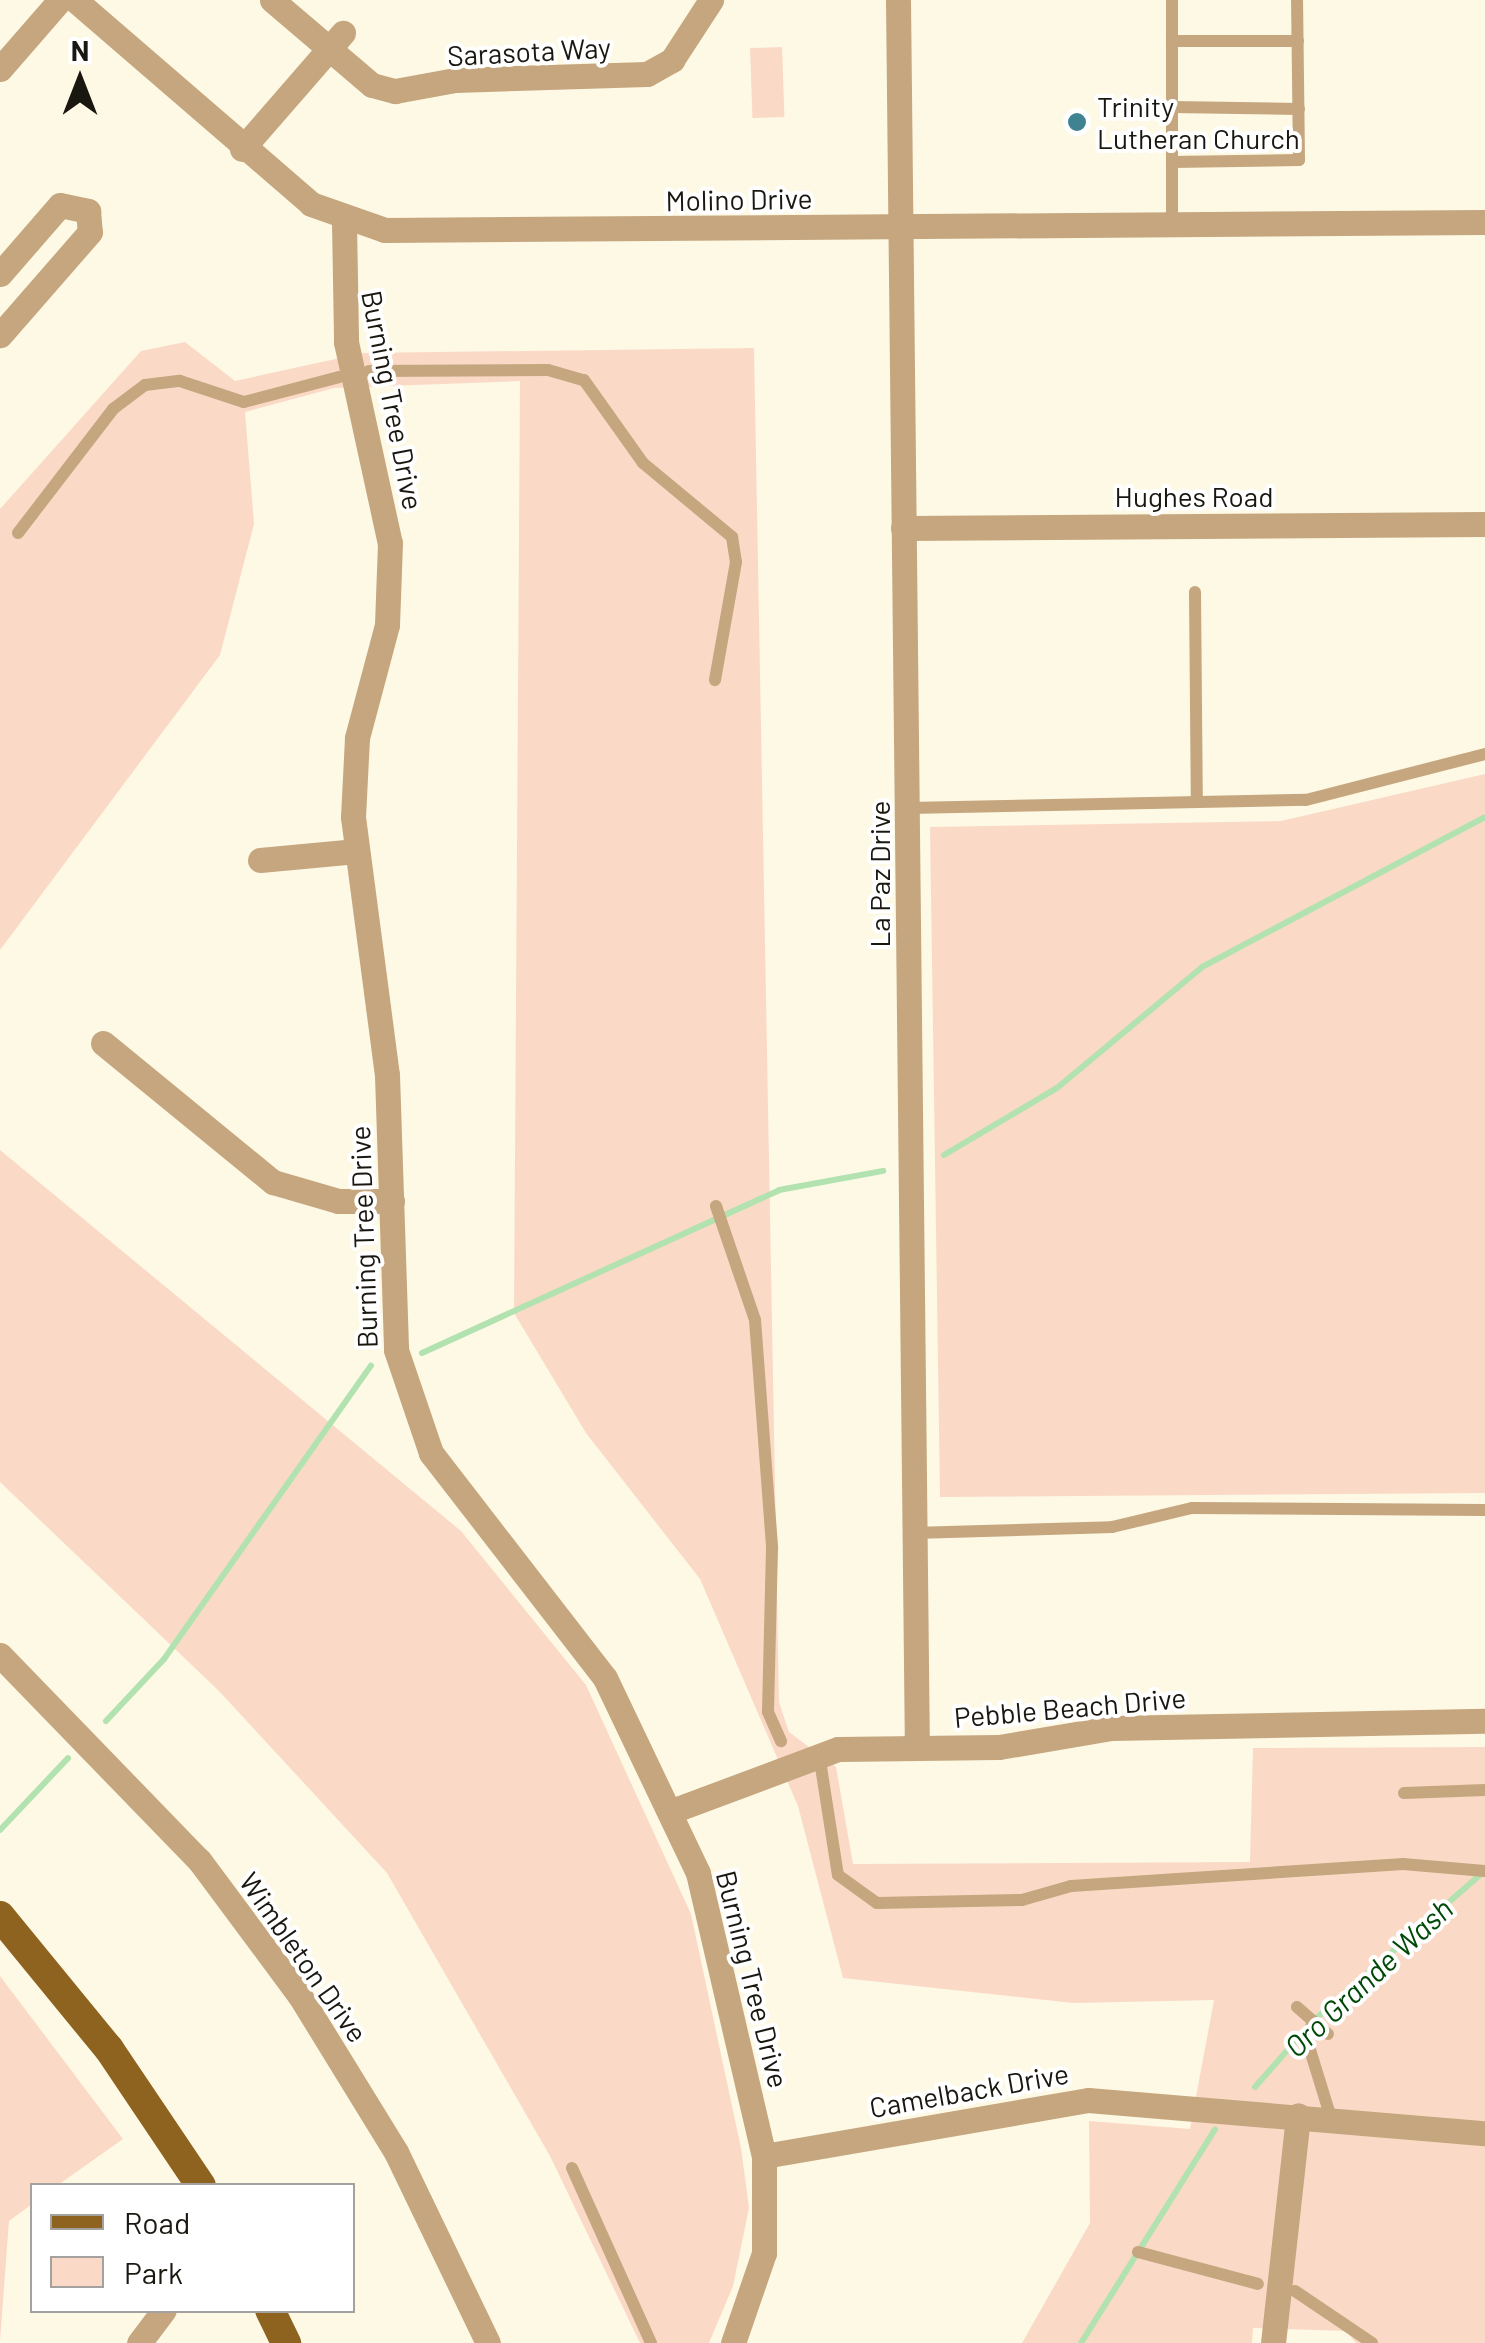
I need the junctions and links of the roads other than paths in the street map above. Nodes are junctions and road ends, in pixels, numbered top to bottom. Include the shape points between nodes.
1 (60, 0) edge
2 (75, 0) edge
3 (272, 0) edge
4 (711, 0) edge
5 (898, 0) edge
6 (1172, 0) edge
7 (1297, 0) edge
8 (336, 41) junction
9 (1172, 41) junction
10 (1298, 41) junction
11 (0, 70) edge
12 (1172, 108) junction
13 (1299, 110) junction
14 (242, 149) junction
15 (1172, 162) junction
16 (344, 222) junction
17 (1485, 222) edge
18 (1172, 224) junction
19 (899, 228) junction
20 (0, 274) edge
21 (0, 335) edge
22 (369, 371) dead end
23 (339, 376) dead end
24 (1485, 524) edge
25 (903, 528) junction
26 (18, 533) dead end
27 (1196, 592) dead end
28 (714, 680) dead end
29 (1485, 754) edge
30 (1197, 801) junction
31 (909, 808) junction
32 (356, 851) junction
33 (260, 860) dead end
34 (103, 1043) dead end
35 (392, 1201) junction
36 (716, 1206) dead end
37 (1485, 1510) edge
38 (914, 1534) junction
39 (0, 1654) edge
40 (1485, 1721) edge
41 (781, 1741) dead end
42 (917, 1747) junction
43 (821, 1767) dead end
44 (1485, 1790) edge
45 (1404, 1793) dead end
46 (672, 1810) junction
47 (1485, 1871) edge
48 (0, 1916) edge
49 (1297, 2008) dead end
50 (1313, 2021) junction
51 (1328, 2034) dead end
52 (1298, 2115) junction
53 (1331, 2118) junction
54 (1485, 2134) edge
55 (764, 2156) junction
56 (572, 2168) dead end
57 (198, 2183) edge
58 (1138, 2252) dead end
59 (1258, 2284) dead end
60 (1295, 2291) dead end
61 (162, 2313) edge
62 (271, 2313) edge
63 (741, 2340) edge
64 (139, 2343) edge
65 (286, 2343) edge
66 (488, 2343) edge
67 (651, 2343) edge
68 (1274, 2343) edge
69 (1372, 2343) edge

1 - 11 street
2 - 14 street, Molino Drive
3 - 8 street, Sarasota Way
4 - 8 street, Sarasota Way via 672,60 647,74 456,80 394,91
5 - 19 street, La Paz Drive
6 - 9 lane
7 - 10 lane
8 - 14 street
9 - 10 lane
9 - 12 lane
10 - 13 lane
12 - 13 lane
12 - 15 lane
13 - 15 lane via 1299,160
14 - 16 street, Molino Drive
15 - 18 lane
16 - 19 street, Molino Drive via 441,232
16 - 32 street, Burning Tree Drive via 346,342 390,544 388,624 353,772
17 - 18 street, Molino Drive
18 - 19 street, Molino Drive
19 - 25 street, La Paz Drive
20 - 21 street via 60,204 88,210 90,232
22 - 28 lane via 565,370 595,390 644,463 732,538 736,562
23 - 26 lane via 244,402 180,380 145,385 113,410
24 - 25 street, Hughes Road
25 - 31 street, La Paz Drive
27 - 30 lane
29 - 30 lane via 1306,800
30 - 31 lane
31 - 38 street, La Paz Drive
32 - 33 street
32 - 35 street, Burning Tree Drive
34 - 35 street via 273,1182 338,1201
35 - 46 street, Burning Tree Drive via 396,1350 417,1423 605,1678
36 - 41 lane via 755,1320 772,1548 768,1712
37 - 38 lane via 1192,1508 1112,1526
38 - 42 street, La Paz Drive
39 - 66 street, Wimbleton Drive via 198,1860 300,1996 396,2152
40 - 42 street, Pebble Beach Drive via 1111,1728 999,1747
42 - 46 street, Pebble Beach Drive via 802,1755
43 - 47 lane via 838,1875 878,1903 1022,1900 1071,1886 1403,1864
44 - 45 lane
46 - 55 street, Burning Tree Drive via 714,1922
48 - 57 main road via 109,2048
49 - 50 lane
50 - 51 lane
50 - 53 lane via 1308,2040
52 - 53 street, Camelback Drive
52 - 55 street, Camelback Drive via 1088,2100
52 - 68 street
53 - 54 street, Camelback Drive
55 - 63 street, Burning Tree Drive via 764,2253
56 - 67 lane
58 - 59 lane
60 - 69 lane
61 - 64 street
62 - 65 main road

